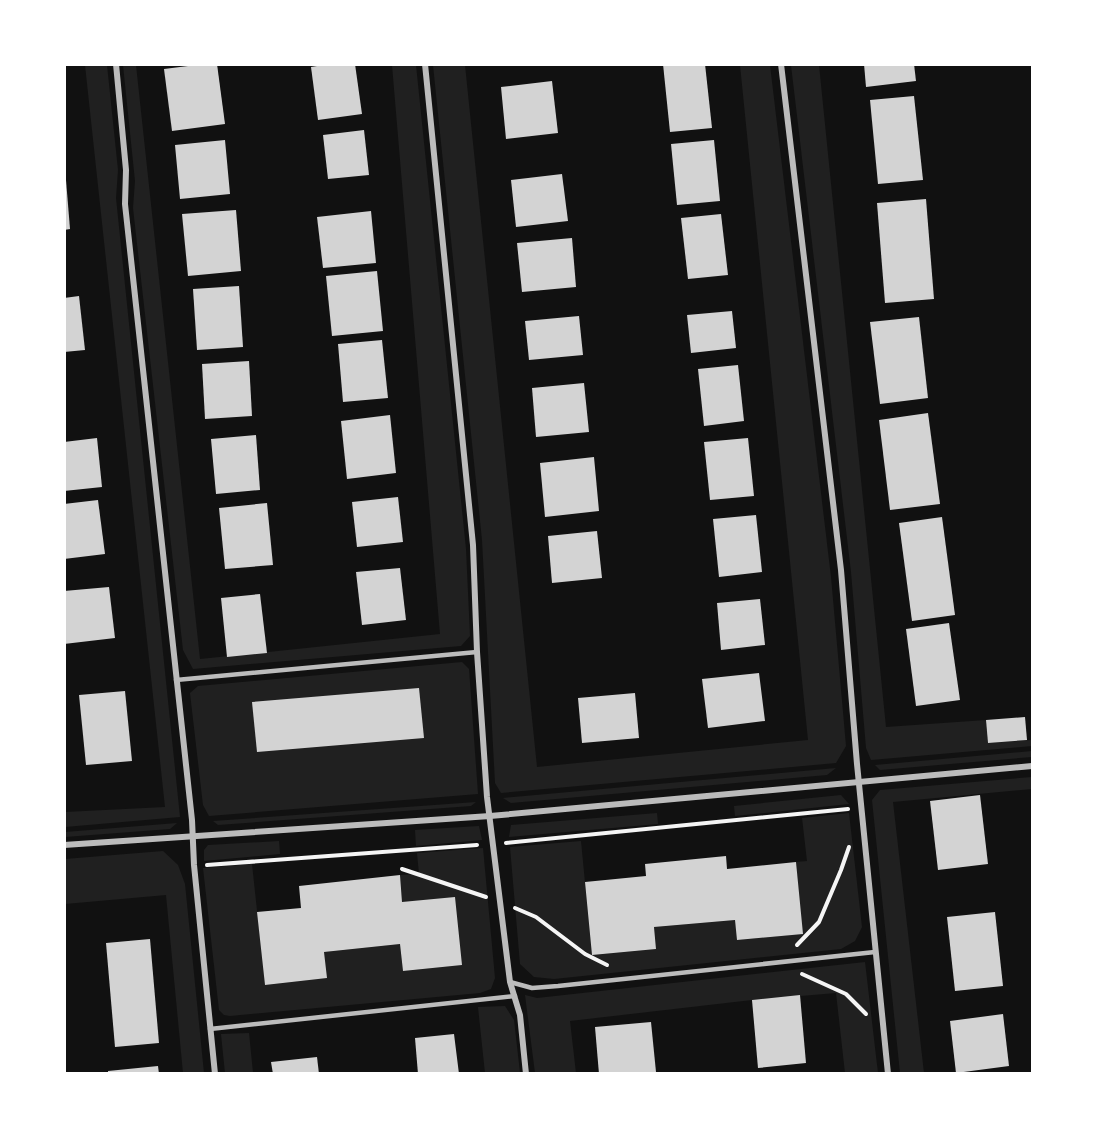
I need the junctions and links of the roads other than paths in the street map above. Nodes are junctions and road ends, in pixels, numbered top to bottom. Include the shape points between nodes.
1 (116, 64) edge
2 (425, 64) edge
3 (781, 64) edge
4 (477, 652) junction
5 (176, 680) junction
6 (1032, 766) edge
7 (859, 782) junction
8 (490, 816) junction
9 (193, 835) junction
10 (64, 845) edge
11 (874, 952) junction
12 (510, 982) junction
13 (515, 996) junction
14 (210, 1029) junction
15 (214, 1074) edge
16 (526, 1074) edge
17 (888, 1074) edge

1 - 5 street via 126,170 125,204
2 - 4 street via 472,545
3 - 7 street via 841,570
4 - 5 lane
4 - 8 street
5 - 9 street
6 - 7 street
7 - 8 street
7 - 11 street
8 - 9 street
8 - 12 street
9 - 10 street
9 - 14 street
11 - 12 lane via 532,988
11 - 17 street
12 - 13 street
13 - 14 lane
13 - 16 street
14 - 15 street

